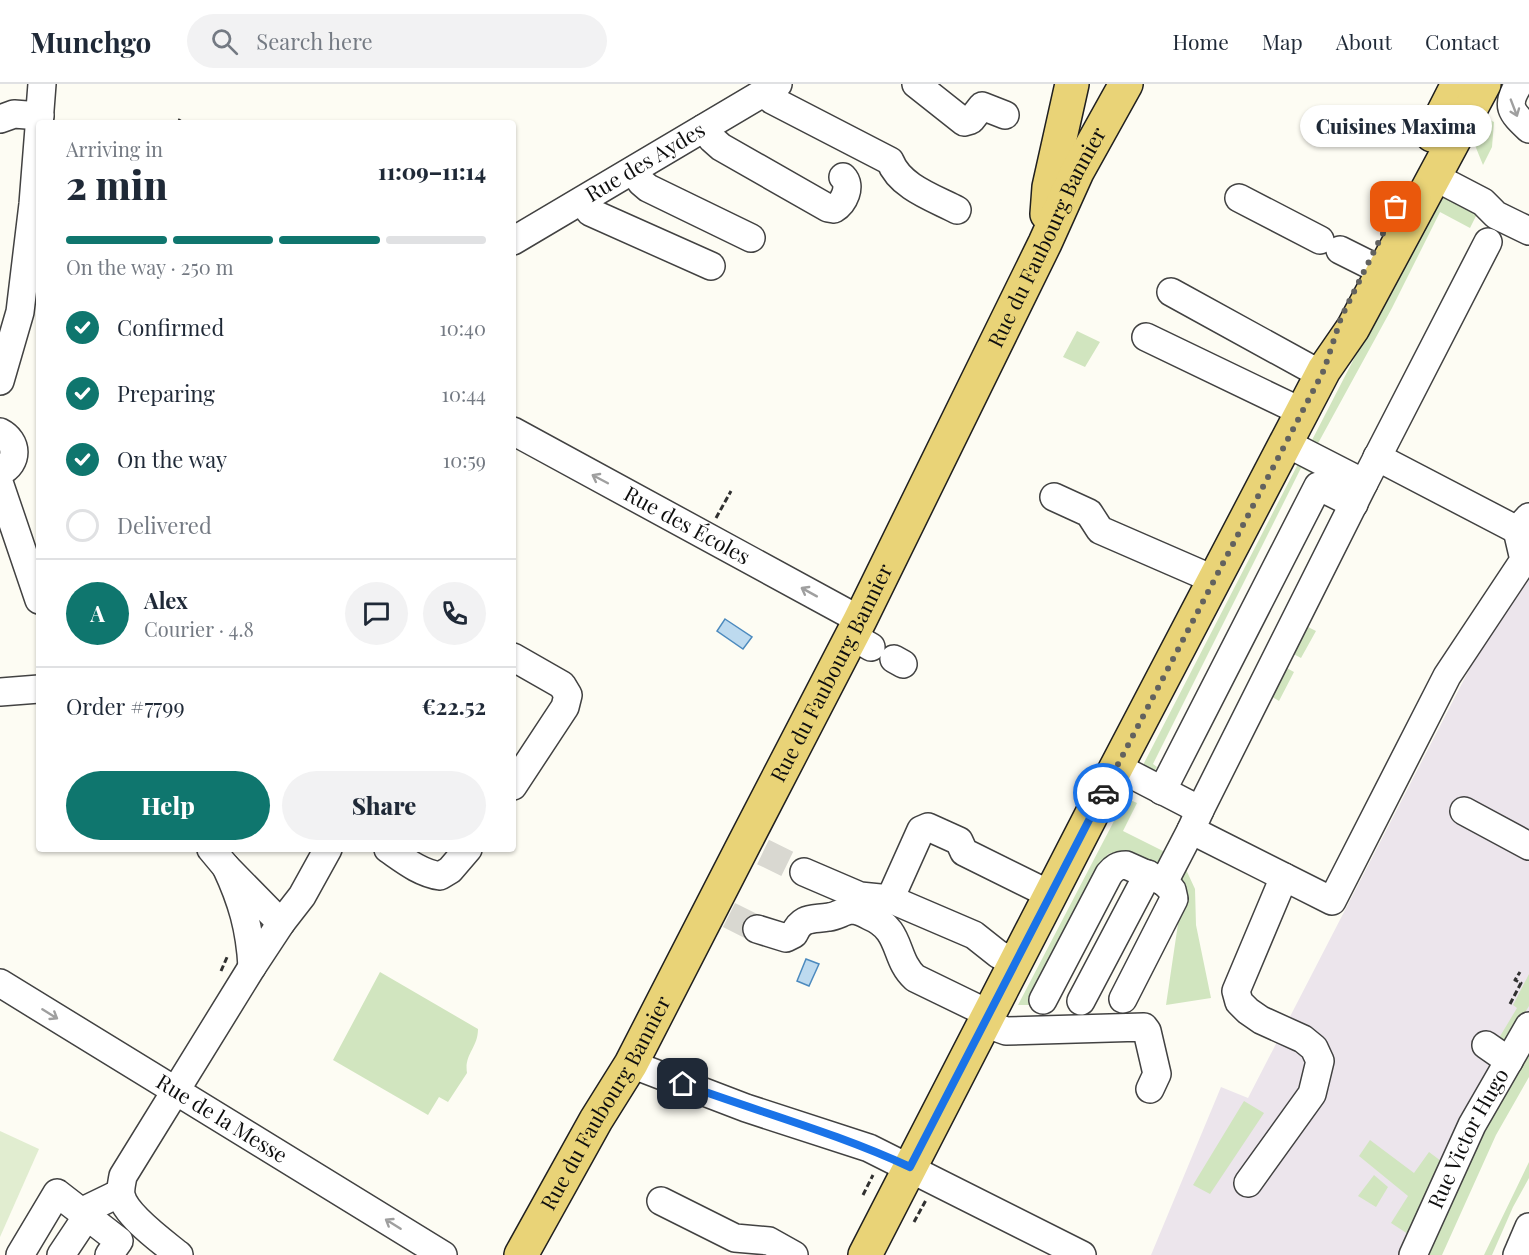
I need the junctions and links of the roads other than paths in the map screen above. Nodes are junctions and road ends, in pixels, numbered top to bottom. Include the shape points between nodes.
1 (42, 84) edge
2 (916, 84) edge
3 (1072, 84) edge
4 (1126, 84) edge
5 (1458, 84) edge
6 (1473, 84) edge
7 (1484, 84) edge
8 (1519, 84) edge
9 (773, 87) edge
10 (1005, 115) dead end
11 (0, 118) edge
12 (40, 120) edge
13 (36, 121) edge
14 (1529, 129) edge
15 (699, 131) junction
16 (1069, 156) junction
17 (36, 169) edge
18 (634, 170) junction
19 (843, 177) dead end
20 (1434, 177) junction
21 (776, 190) dead end
22 (1239, 198) dead end
23 (583, 201) junction
24 (957, 210) dead end
25 (1529, 231) edge
26 (751, 238) dead end
27 (1402, 238) junction
28 (516, 240) edge
29 (1488, 242) dead end
30 (1343, 251) junction
31 (711, 266) dead end
32 (1171, 292) dead end
33 (1146, 337) dead end
34 (1323, 373) junction
35 (0, 381) edge
36 (1302, 412) junction
37 (516, 433) edge
38 (18, 442) edge
39 (1286, 443) junction
40 (1377, 457) junction
41 (0, 472) edge
42 (0, 485) edge
43 (1359, 493) junction
44 (1054, 497) dead end
45 (1523, 523) edge
46 (1527, 561) edge
47 (1215, 580) junction
48 (36, 591) edge
49 (876, 645) junction
50 (516, 659) edge
51 (36, 689) edge
52 (0, 692) edge
53 (1117, 767) junction
54 (516, 782) edge
55 (1162, 791) junction
56 (1464, 811) dead end
57 (1195, 820) junction
58 (1529, 846) edge
59 (326, 852) edge
60 (393, 852) edge
61 (465, 852) edge
62 (218, 858) edge
63 (804, 872) tunnel mouth
64 (1284, 877) junction
65 (1156, 878) junction
66 (1051, 895) junction
67 (890, 899) junction
68 (281, 922) junction
69 (757, 929) tunnel mouth
70 (1015, 963) junction
71 (252, 967) junction
72 (0, 983) edge
73 (1124, 999) dead end
74 (1043, 1000) dead end
75 (1081, 1001) dead end
76 (986, 1019) junction
77 (1529, 1026) edge
78 (1486, 1046) dead end
79 (1509, 1061) junction
80 (631, 1064) junction
81 (1150, 1089) dead end
82 (174, 1092) junction
83 (910, 1167) junction
84 (1248, 1182) dead end
85 (120, 1193) junction
86 (661, 1201) dead end
87 (87, 1216) junction
88 (1529, 1227) edge
89 (152, 1246) edge
90 (23, 1254) edge
91 (61, 1255) edge
92 (109, 1255) edge
93 (179, 1255) edge
94 (443, 1255) edge
95 (521, 1255) edge
96 (794, 1255) edge
97 (865, 1255) edge
98 (1082, 1255) edge
99 (1413, 1255) edge
100 (1517, 1255) edge

1 - 12 street
2 - 10 street via 964,122 971,120 982,106
3 - 16 main road
4 - 16 main road, Rue du Faubourg Bannier
5 - 30 main road
6 - 27 main road
7 - 20 main road
8 -> 14 street via 1510,97 1511,108
9 - 15 street, Rue des Aydes
9 - 24 street via 772,100 890,161 907,183
11 - 13 street via 14,114
15 - 18 street, Rue des Aydes
15 - 19 street via 828,208 840,204 848,187
15 - 21 street via 703,150
16 - 49 main road, Rue du Faubourg Bannier via 1045,243
17 - 35 street via 20,312
18 - 23 street, Rue des Aydes
18 - 26 street via 648,188
20 - 25 street
20 - 27 main road
22 - 30 street
23 - 28 street, Rue des Aydes
23 - 31 street via 590,212
27 - 34 main road via 1353,328
29 - 40 street
30 - 34 main road via 1341,318
32 - 34 street
33 - 36 street
34 - 36 main road
36 - 39 main road
49 -> 37 street, Rue des Écoles via 707,536
38 - 41 street via 13,461
39 - 43 street
39 - 47 main road
40 - 43 street
40 - 45 street
42 - 48 street
43 - 55 street via 1318,486
43 - 57 street
44 - 47 street via 1089,513 1100,530
45 - 46 street
46 - 64 street via 1447,676 1332,901
47 - 53 main road
49 - 80 main road, Rue du Faubourg Bannier via 753,848
50 - 54 street via 562,685 568,695 566,707
51 - 52 street
53 - 55 street
53 - 66 main road via 1087,801
55 - 57 street
56 - 58 street
57 - 64 street
57 - 65 street
59 - 68 street via 294,909
60 - 61 street via 430,875 440,876
62 - 68 street
62 - 71 street via 245,914
63 - 67 street via 860,896
64 - 84 street via 1236,991 1239,1002 1248,1011 1303,1039 1314,1047 1320,1061 1312,1094
65 - 73 street via 1172,890 1174,899
65 - 74 street via 1119,865 1109,874
65 - 75 street
66 - 67 street via 963,852 959,841 928,827 921,830
66 - 70 main road
67 - 70 street via 974,935
68 - 71 street
69 - 76 street via 786,938 806,919 832,917 849,910 869,915 890,929 908,972
70 - 76 main road
71 - 82 street
72 -> 82 street, Rue de la Messe
76 - 81 street via 1006,1031 1144,1027 1157,1074
76 - 83 main road
77 - 79 street, Rue Victor Hugo
78 - 79 street
79 - 99 street, Rue Victor Hugo via 1473,1125
80 - 83 street via 869,1148
80 - 95 main road, Rue du Faubourg Bannier
82 - 85 street via 123,1176
94 -> 82 street, Rue de la Messe
83 - 97 main road
83 - 98 street
85 - 87 street via 90,1208
85 - 89 street
86 - 96 street via 735,1238 769,1241
87 - 90 street via 57,1193
87 - 91 street
87 - 92 street via 119,1241
88 - 100 street
89 - 93 street

